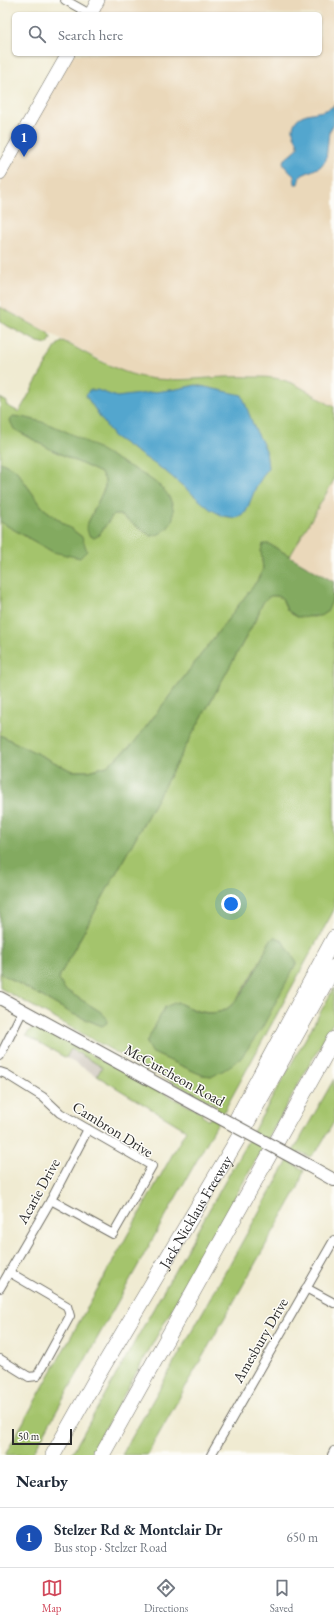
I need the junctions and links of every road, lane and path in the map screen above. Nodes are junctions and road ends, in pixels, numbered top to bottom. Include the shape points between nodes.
1 (65, 0) edge
2 (98, 0) edge
3 (86, 12) edge
4 (91, 12) edge
5 (67, 56) edge
6 (0, 173) edge
7 (334, 938) edge
8 (334, 967) edge
9 (0, 998) edge
10 (23, 1010) junction
11 (334, 1039) edge
12 (0, 1056) edge
13 (0, 1072) edge
14 (88, 1129) junction
15 (334, 1180) edge
16 (51, 1200) junction
17 (334, 1240) edge
18 (9, 1272) junction
19 (0, 1288) edge
20 (306, 1288) junction
21 (334, 1303) edge
22 (0, 1360) edge
23 (98, 1375) junction
24 (334, 1451) edge
25 (53, 1455) edge
26 (102, 1455) edge
27 (211, 1455) edge
28 (332, 1455) edge

1 - 3 street
2 - 4 main road
5 - 6 main road
7 - 23 highway
8 - 23 highway, Jack Nicklaus Freeway via 243,1130
9 - 10 main road, McCutcheon Road
10 - 12 street
10 - 15 main road, McCutcheon Road, bridge
11 - 26 highway
13 - 14 street, Cambron Drive via 43,1097 60,1113
14 - 16 street, Acarie Drive
14 - 16 street, Cambron Drive via 152,1166 113,1234
16 - 18 street, Acarie Drive
17 - 20 street, Amesbury Drive
18 - 19 street, Acarie Drive
18 - 22 street via 66,1306 70,1316 37,1376 29,1377
20 - 21 street
20 - 27 street, Amesbury Drive
23 - 25 highway, Jack Nicklaus Freeway
24 - 28 street

